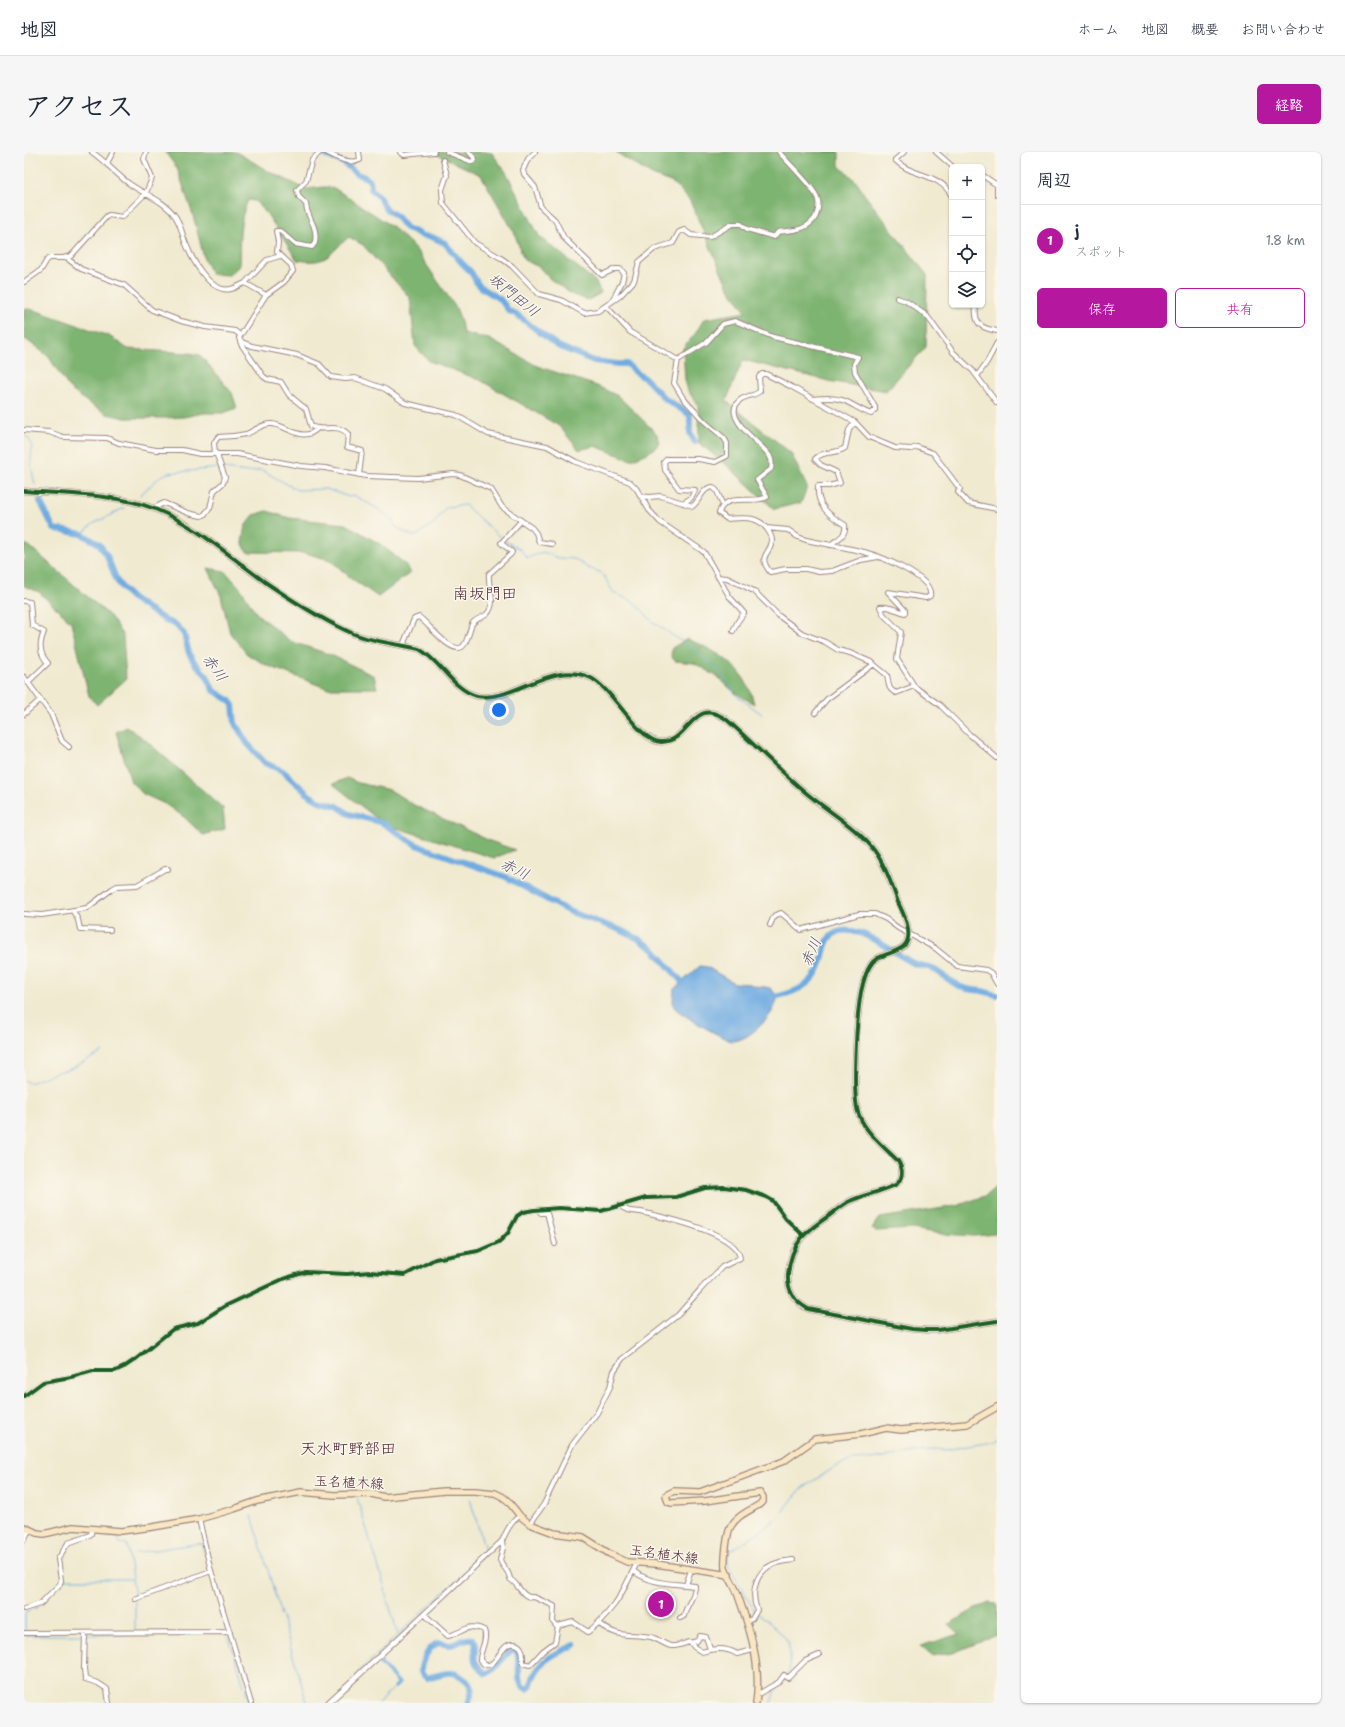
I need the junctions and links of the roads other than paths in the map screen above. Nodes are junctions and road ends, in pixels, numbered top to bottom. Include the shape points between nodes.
1 (92, 152) edge
2 (113, 152) edge
3 (146, 152) edge
4 (320, 152) edge
5 (326, 152) edge
6 (359, 152) edge
7 (400, 152) edge
8 (434, 152) edge
9 (447, 152) edge
10 (469, 152) edge
11 (535, 152) edge
12 (779, 152) edge
13 (904, 152) edge
14 (936, 152) edge
15 (443, 160) dead end
16 (107, 164) junction
17 (950, 164) edge
18 (985, 176) edge
19 (996, 182) edge
20 (949, 191) edge
21 (146, 192) junction
22 (997, 195) edge
23 (280, 256) junction
24 (68, 257) junction
25 (24, 282) edge
26 (245, 282) junction
27 (266, 295) junction
28 (897, 298) dead end
29 (612, 301) junction
30 (606, 306) junction
31 (976, 308) edge
32 (997, 331) edge
33 (239, 337) junction
34 (997, 343) edge
35 (678, 360) junction
36 (977, 376) junction
37 (813, 399) junction
38 (997, 403) edge
39 (855, 422) junction
40 (318, 428) junction
41 (24, 430) edge
42 (216, 453) junction
43 (359, 475) junction
44 (24, 491) edge
45 (640, 496) junction
46 (683, 503) junction
47 (723, 506) junction
48 (154, 508) junction
49 (997, 509) edge
50 (520, 521) junction
51 (766, 528) junction
52 (552, 544) dead end
53 (830, 545) junction
54 (878, 557) junction
55 (718, 577) junction
56 (24, 601) edge
57 (733, 631) dead end
58 (403, 645) junction
59 (874, 664) junction
60 (24, 677) edge
61 (28, 682) junction
62 (914, 686) junction
63 (40, 700) junction
64 (815, 713) dead end
65 (24, 714) edge
66 (69, 747) dead end
67 (997, 758) edge
68 (168, 869) dead end
69 (73, 911) junction
70 (24, 914) edge
71 (770, 925) dead end
72 (110, 930) dead end
73 (908, 932) junction
74 (997, 984) edge
75 (620, 1205) junction
76 (538, 1210) junction
77 (803, 1235) junction
78 (555, 1244) dead end
79 (997, 1320) edge
80 (24, 1396) edge
81 (997, 1407) edge
82 (520, 1516) junction
83 (199, 1519) junction
84 (530, 1524) junction
85 (92, 1528) junction
86 (27, 1529) edge
87 (24, 1540) edge
88 (502, 1541) junction
89 (793, 1560) dead end
90 (637, 1563) junction
91 (690, 1570) junction
92 (211, 1571) junction
93 (633, 1571) junction
94 (729, 1575) junction
95 (686, 1585) junction
96 (135, 1599) dead end
97 (24, 1609) edge
98 (424, 1614) junction
99 (680, 1618) dead end
100 (747, 1621) junction
101 (598, 1623) junction
102 (557, 1627) junction
103 (230, 1632) junction
104 (24, 1633) edge
105 (84, 1633) junction
106 (690, 1642) junction
107 (710, 1649) junction
108 (753, 1650) junction
109 (819, 1655) dead end
110 (376, 1659) joint
111 (757, 1693) junction
112 (109, 1703) edge
113 (251, 1703) edge
114 (328, 1703) edge
115 (756, 1703) edge

1 - 16 street
2 - 16 street
3 - 21 street via 144,159 152,178
4 - 23 street via 312,160 306,181 297,190 315,225 315,243 312,247 295,244 277,230 276,250
5 - 6 street via 352,162 360,160
7 - 8 street via 404,155
9 - 10 street via 472,162 475,159
11 - 29 street via 523,170 535,187 541,207 555,220 564,238 602,275 615,269 620,269 624,273
12 - 29 street via 818,199 816,216 809,224 804,228 778,232 774,237 747,229 741,224 735,224 710,237 691,235 684,230 672,243 654,249 639,262 634,281
13 - 20 street via 895,160 900,166 939,181
14 - 17 street
15 - 30 street via 447,175 442,190 443,203 474,244 512,266 545,297 561,300 584,313 594,312
16 - 21 street via 128,183
18 - 19 street
19 - 22 street
21 - 24 street via 122,217 107,216
21 - 26 street via 175,215 196,264 209,281 224,289
23 - 26 street via 267,260
23 - 27 street via 291,265 293,271 284,282
24 - 25 street via 50,258 40,270
24 - 33 street via 81,269 124,285 148,307 158,312 205,328 234,331
26 - 27 street
27 - 33 street
28 - 36 street via 906,301 927,316 953,352
29 - 30 street
30 - 35 street via 630,332
31 - 32 street via 978,323 982,328
33 - 40 street via 260,373 267,379 281,382 289,395 306,410 311,426
33 - 45 street via 242,342 252,346 297,356 319,364 331,377 354,378 384,389 405,403 456,415 488,434 547,446 576,462 625,479 636,488
34 - 36 street
35 - 37 street via 707,342 724,324 735,321 772,337 858,357 854,364 855,372 875,410 871,414 836,398
35 - 46 street via 674,383 678,390 704,421 728,443 727,456 715,462 667,459 664,462 665,470 679,489 695,490 691,498
36 - 38 street
37 - 39 street
37 - 47 street via 762,374 759,378 760,391 736,403 736,415 743,430 769,455 772,464 771,469 757,480 767,497 757,500 736,499
39 - 49 street via 869,437 887,445 903,449 917,447 933,453 968,503
39 - 53 street via 849,430 846,448 839,452 820,454 814,459 836,472 840,479 840,483 818,486 820,505 846,528 844,535
40 - 42 street via 315,432 305,435 272,424 266,425 247,434 218,437 214,443
40 - 43 street via 330,427 348,434 347,447 362,451
41 - 42 street via 49,432 65,438 107,438 119,443 156,450
42 - 43 street via 237,454
42 - 48 street via 225,480 214,491 210,508 204,515 164,503
43 - 50 street via 418,478 460,475 491,489 502,506
44 - 48 street via 111,498
45 - 46 street via 661,496
45 - 55 street via 660,522 704,552
46 - 47 street via 693,506 704,491 713,487
47 - 51 street via 719,514 723,518 755,519
48 - 58 street via 188,526 268,584 341,627 368,638
50 - 52 street via 536,532 539,542
50 - 58 street via 501,543 512,552 489,574 493,598 490,609 486,615 474,621 465,644 457,648 444,642 419,617 414,619
51 - 53 street via 788,530 801,539
51 - 54 street via 772,537 765,561 770,572 786,569 832,571 861,560
53 - 54 street
54 - 62 street via 911,573 929,588 930,596 926,598 888,592 905,613 885,606 880,607 884,615 901,632 897,659
55 - 57 street via 744,614
55 - 59 street via 728,578 754,590 779,616 802,633
56 - 61 street via 30,602 32,625 44,632 41,651 48,662
58 - 73 street via 426,653 458,686 471,694 483,697 555,675 584,675 607,690 645,735 655,741 672,740 697,716 708,712 720,715 805,792 870,845 889,877
59 - 62 street via 887,675 888,687 892,691 896,693
59 - 64 street via 827,699
60 - 61 street
61 - 63 street
62 - 67 street via 940,705
63 - 65 street
63 - 66 street via 51,714 62,741
68 - 69 street via 137,885 117,886 91,907
69 - 70 street via 42,915
69 - 72 street via 80,929
71 - 73 street via 774,916 781,913 801,930 859,914 875,914
73 - 74 street via 935,948 957,966 988,971
73 - 77 street via 903,947 874,960 865,978 860,998 855,1095 862,1122 898,1161 902,1175 897,1184 851,1201
75 - 76 street via 601,1211 559,1208
75 - 77 street via 646,1198 676,1197 709,1187 746,1190 773,1201 786,1219
75 - 84 street via 626,1211 643,1212 711,1232 734,1248 740,1258 722,1267 678,1315 622,1359 614,1371 610,1387 597,1413 572,1445 544,1504
76 - 78 street via 547,1213
76 - 80 street via 519,1215 499,1242 478,1251 435,1259 405,1275 373,1272 306,1272 283,1279 225,1306 198,1323 173,1329 124,1367 109,1372 93,1371 43,1382
77 - 79 street via 793,1252 788,1280 794,1299 808,1309 919,1329 938,1330
81 - 94 main road via 967,1424 909,1430 886,1428 861,1434 815,1439 784,1461 728,1482 700,1492 669,1492 666,1499 671,1503 706,1502 762,1494 763,1502 737,1518 729,1530 725,1568
82 - 83 main road, 玉名植木線 via 508,1500 495,1493 459,1490 384,1497 372,1494 334,1495 301,1492 257,1501
82 - 84 main road, 玉名植木線
82 - 88 street via 510,1526
83 - 85 main road, 玉名植木線 via 121,1531
83 - 92 street
84 - 90 main road, 玉名植木線 via 554,1533 583,1537 621,1559
85 - 86 main road, 玉名植木線 via 73,1527 44,1534
85 - 97 street via 88,1536 68,1543 58,1559 60,1584 40,1604
86 - 87 street
88 - 98 street
88 - 102 street via 500,1560 510,1578 526,1596 554,1606 553,1622
89 - 100 street via 777,1563 760,1574 755,1586 756,1612 752,1619
90 - 91 main road, 玉名植木線
90 - 93 street
91 - 94 main road, 玉名植木線
91 - 95 street
92 - 96 street
92 - 103 street
93 - 95 street via 654,1582
93 - 101 street via 615,1603
94 - 100 main road
95 - 99 street via 695,1586 695,1593 684,1616
98 - 102 street via 448,1636 470,1626 484,1630 486,1640 480,1660 485,1665 491,1664 508,1644 514,1643 522,1651 523,1663 530,1666 555,1642
98 - 110 street
100 - 108 main road
101 - 102 street via 588,1632 573,1622
101 - 106 street via 619,1635 635,1634 671,1646
103 - 105 street
103 - 113 street
104 - 105 street
105 - 112 street via 85,1679 107,1689
106 - 107 street via 702,1652
106 - 107 street via 696,1641 700,1636 706,1637
107 - 108 street via 731,1650 737,1654
108 - 111 main road via 756,1660
109 - 111 street via 805,1662 788,1678 786,1676
110 - 114 street
111 - 115 main road

